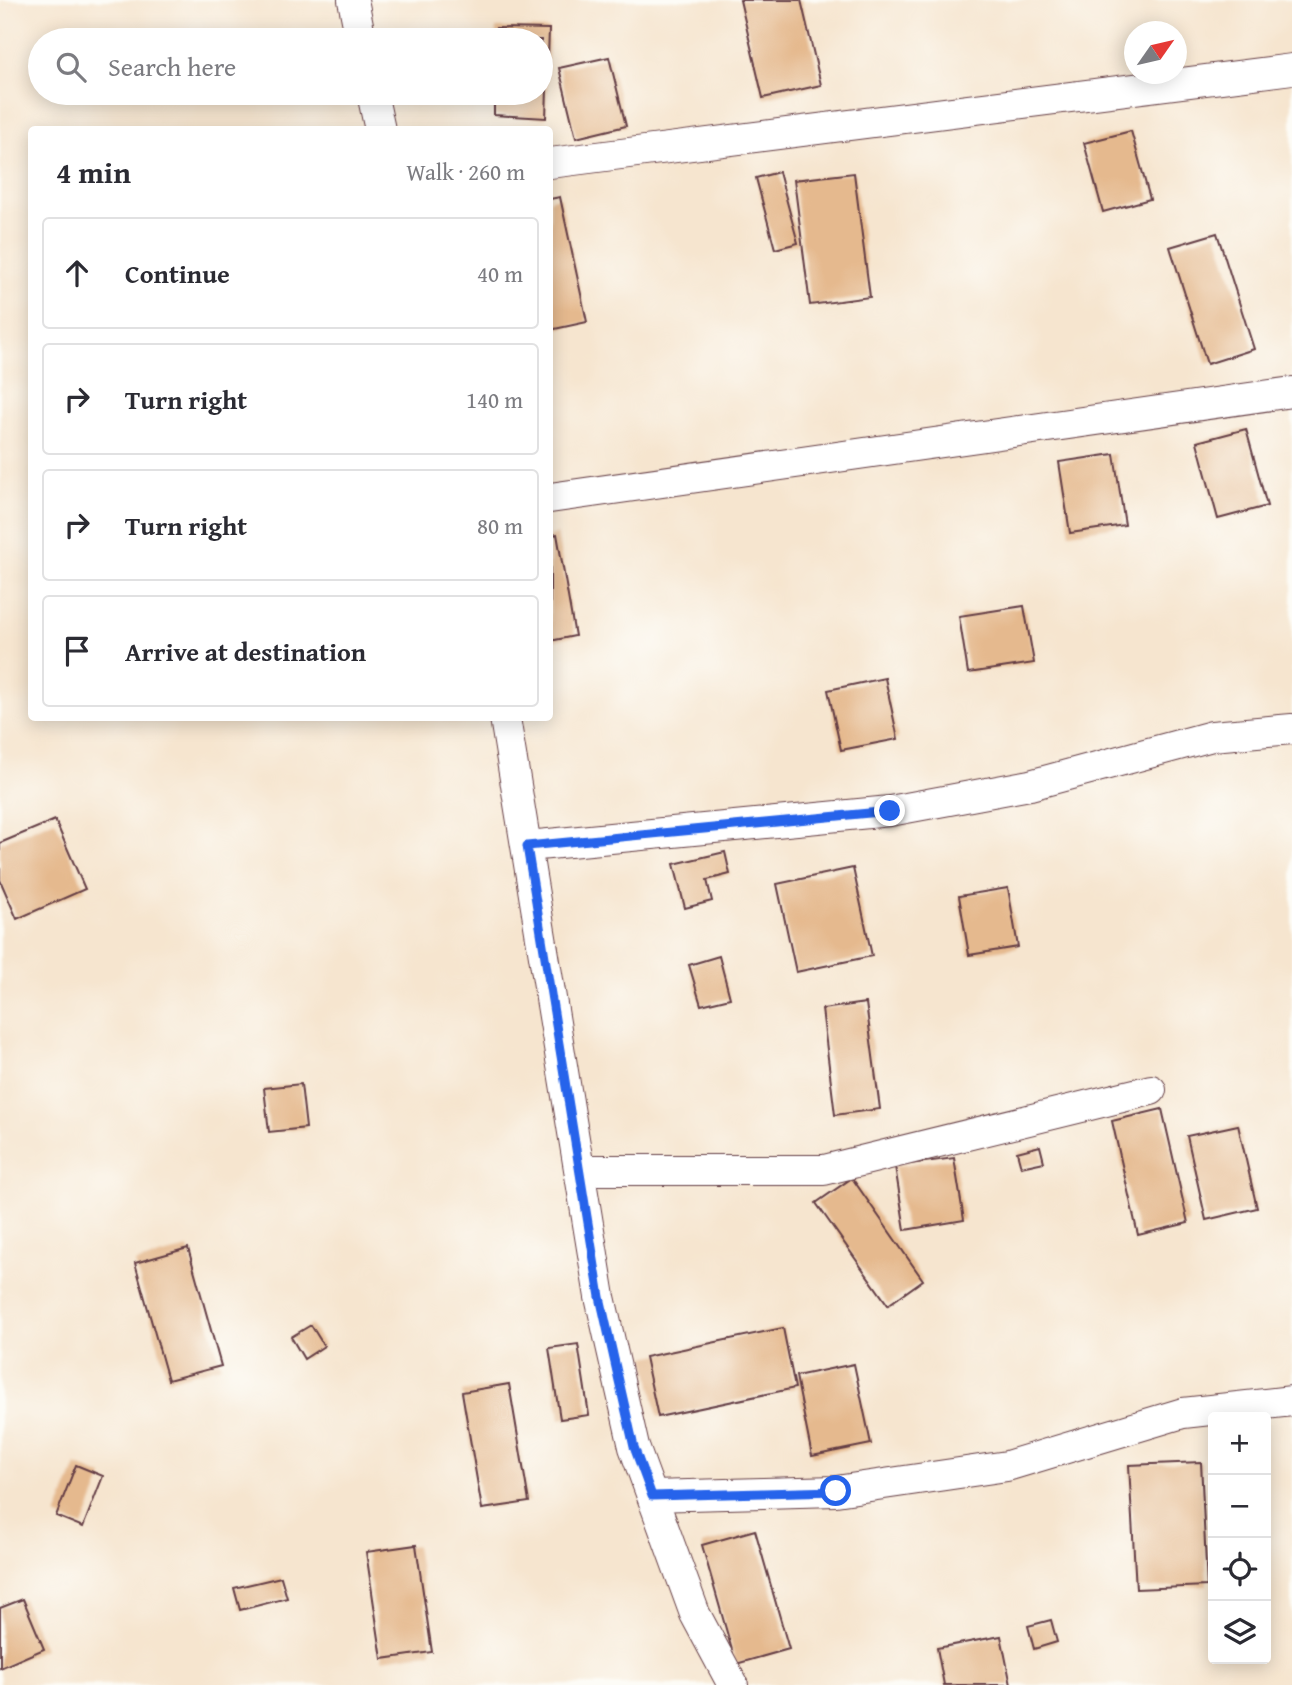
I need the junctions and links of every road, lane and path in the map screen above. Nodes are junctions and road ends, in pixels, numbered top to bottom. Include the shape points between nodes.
1 (353, 0) edge
2 (359, 28) edge
3 (1292, 69) edge
4 (375, 105) edge
5 (379, 126) edge
6 (553, 163) edge
7 (1292, 392) edge
8 (553, 498) edge
9 (506, 721) edge
10 (1292, 729) edge
11 (527, 846) junction
12 (1151, 1090) dead end
13 (580, 1170) junction
14 (1292, 1401) edge
15 (652, 1496) junction
16 (733, 1685) edge

1 - 2 street
3 - 6 street
4 - 5 street
7 - 8 street
9 - 11 street
10 - 11 street via 1212,736 1030,785 890,811
11 - 13 street
12 - 13 street via 824,1170
13 - 15 street via 600,1297 634,1447
14 - 15 street via 1184,1413 1007,1466 836,1491
15 - 16 street via 695,1614

